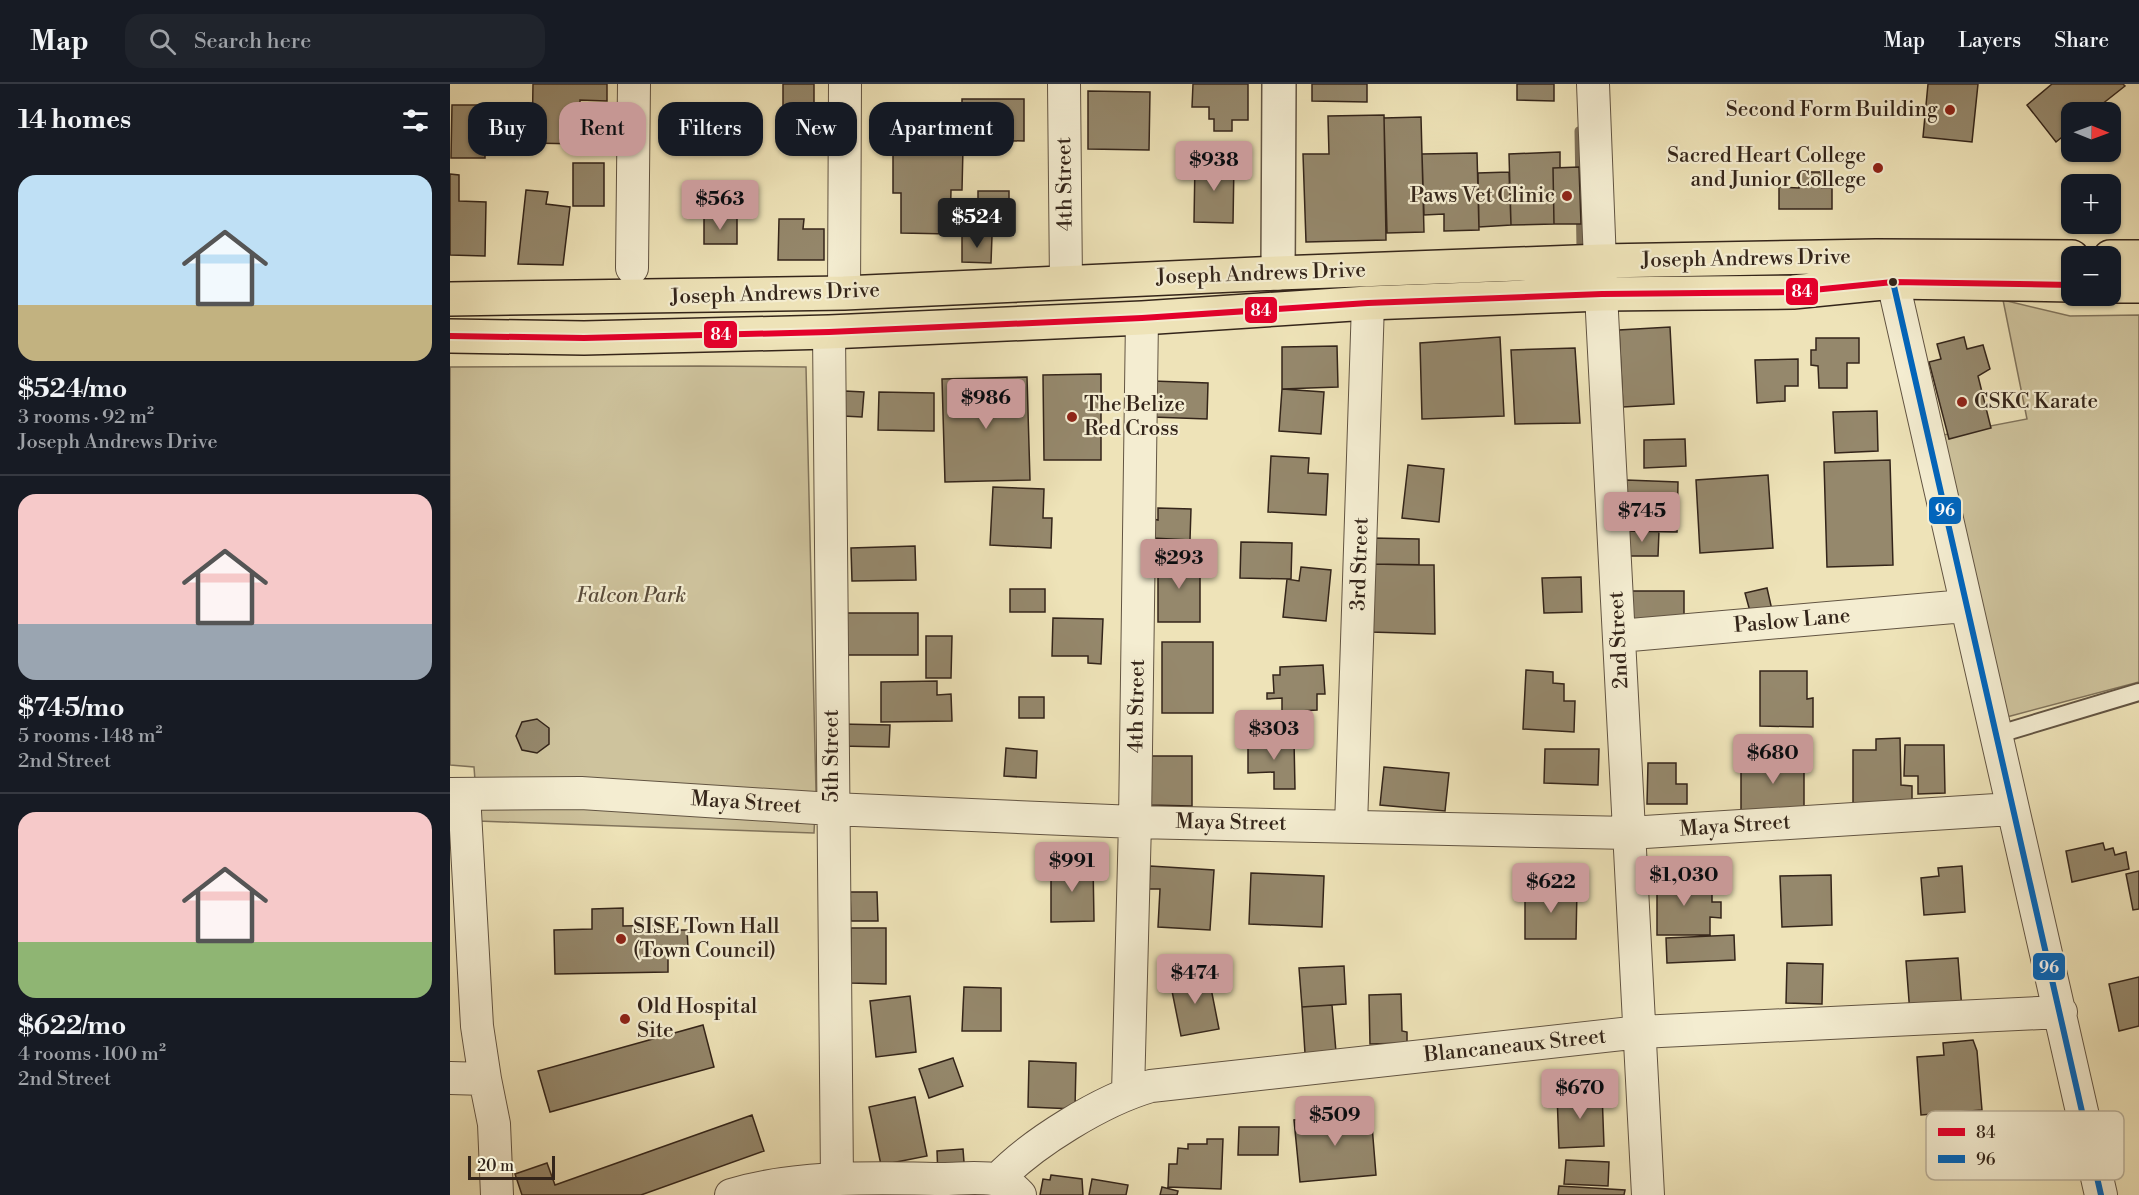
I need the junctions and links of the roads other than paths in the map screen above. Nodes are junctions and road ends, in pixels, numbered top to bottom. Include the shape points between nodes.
1 (634, 84) edge
2 (845, 84) edge
3 (1064, 84) edge
4 (1279, 84) edge
5 (1593, 84) edge
6 (2061, 257) edge
7 (2121, 257) edge
8 (2139, 257) edge
9 (1602, 261) junction
10 (632, 268) dead end
11 (1278, 273) junction
12 (1893, 282) junction
13 (1066, 283) junction
14 (2061, 285) edge
15 (2121, 286) edge
16 (2139, 286) edge
17 (844, 293) junction
18 (1602, 294) junction
19 (450, 299) edge
20 (1368, 303) junction
21 (1142, 318) junction
22 (829, 332) junction
23 (450, 336) edge
24 (1965, 606) junction
25 (1619, 636) junction
26 (2139, 692) edge
27 (1996, 735) junction
28 (457, 794) edge
29 (832, 809) junction
30 (2012, 809) junction
31 (1135, 822) junction
32 (1351, 826) junction
33 (1629, 833) junction
34 (2061, 1012) junction
35 (1640, 1032) junction
36 (450, 1078) edge
37 (485, 1079) junction
38 (1128, 1093) junction
39 (2083, 1111) edge
40 (837, 1180) junction
41 (2098, 1180) edge
42 (1008, 1187) edge
43 (497, 1195) edge
44 (731, 1195) edge
45 (1648, 1195) edge
46 (2101, 1195) edge

1 - 10 street
2 - 17 street
3 - 13 street, 4th Street
4 - 11 street
5 - 9 street, 2nd Street
6 - 9 highway, Joseph Andrews Drive via 1876,255
7 - 8 highway
9 - 11 highway, Joseph Andrews Drive
9 - 18 street, 2nd Street
11 - 13 highway, Joseph Andrews Drive
12 - 14 highway, Joseph Andrews Drive
12 - 18 highway, Joseph Andrews Drive via 1793,292
12 - 24 street
13 - 17 highway, Joseph Andrews Drive
15 - 16 highway
17 - 19 highway, Joseph Andrews Drive
18 - 20 highway, Joseph Andrews Drive
18 - 25 street, 2nd Street
20 - 21 highway, Joseph Andrews Drive
20 - 32 street, 3rd Street
21 - 22 highway, Joseph Andrews Drive
21 - 31 street, 4th Street
22 - 23 highway, Joseph Andrews Drive via 584,338
22 - 29 street, 5th Street
24 - 25 street, Paslow Lane
24 - 27 street
25 - 33 street, 2nd Street
26 - 27 lane
27 - 30 street
28 - 29 street, Maya Street via 581,793
28 - 37 street
29 - 31 street, Maya Street
29 - 40 street, 5th Street
30 - 33 street, Maya Street
30 - 34 street
31 - 32 street, Maya Street
31 - 38 street, 4th Street
32 - 33 street, Maya Street
33 - 35 street, 2nd Street
34 - 35 street, Blancaneaux Street
34 - 39 street
35 - 38 street, Blancaneaux Street via 1151,1086
35 - 45 street, 2nd Street
36 - 37 street
37 - 43 street via 494,1124
38 - 42 street, Blancaneaux Street via 1017,1158
40 - 42 street
40 - 44 street
41 - 46 street

